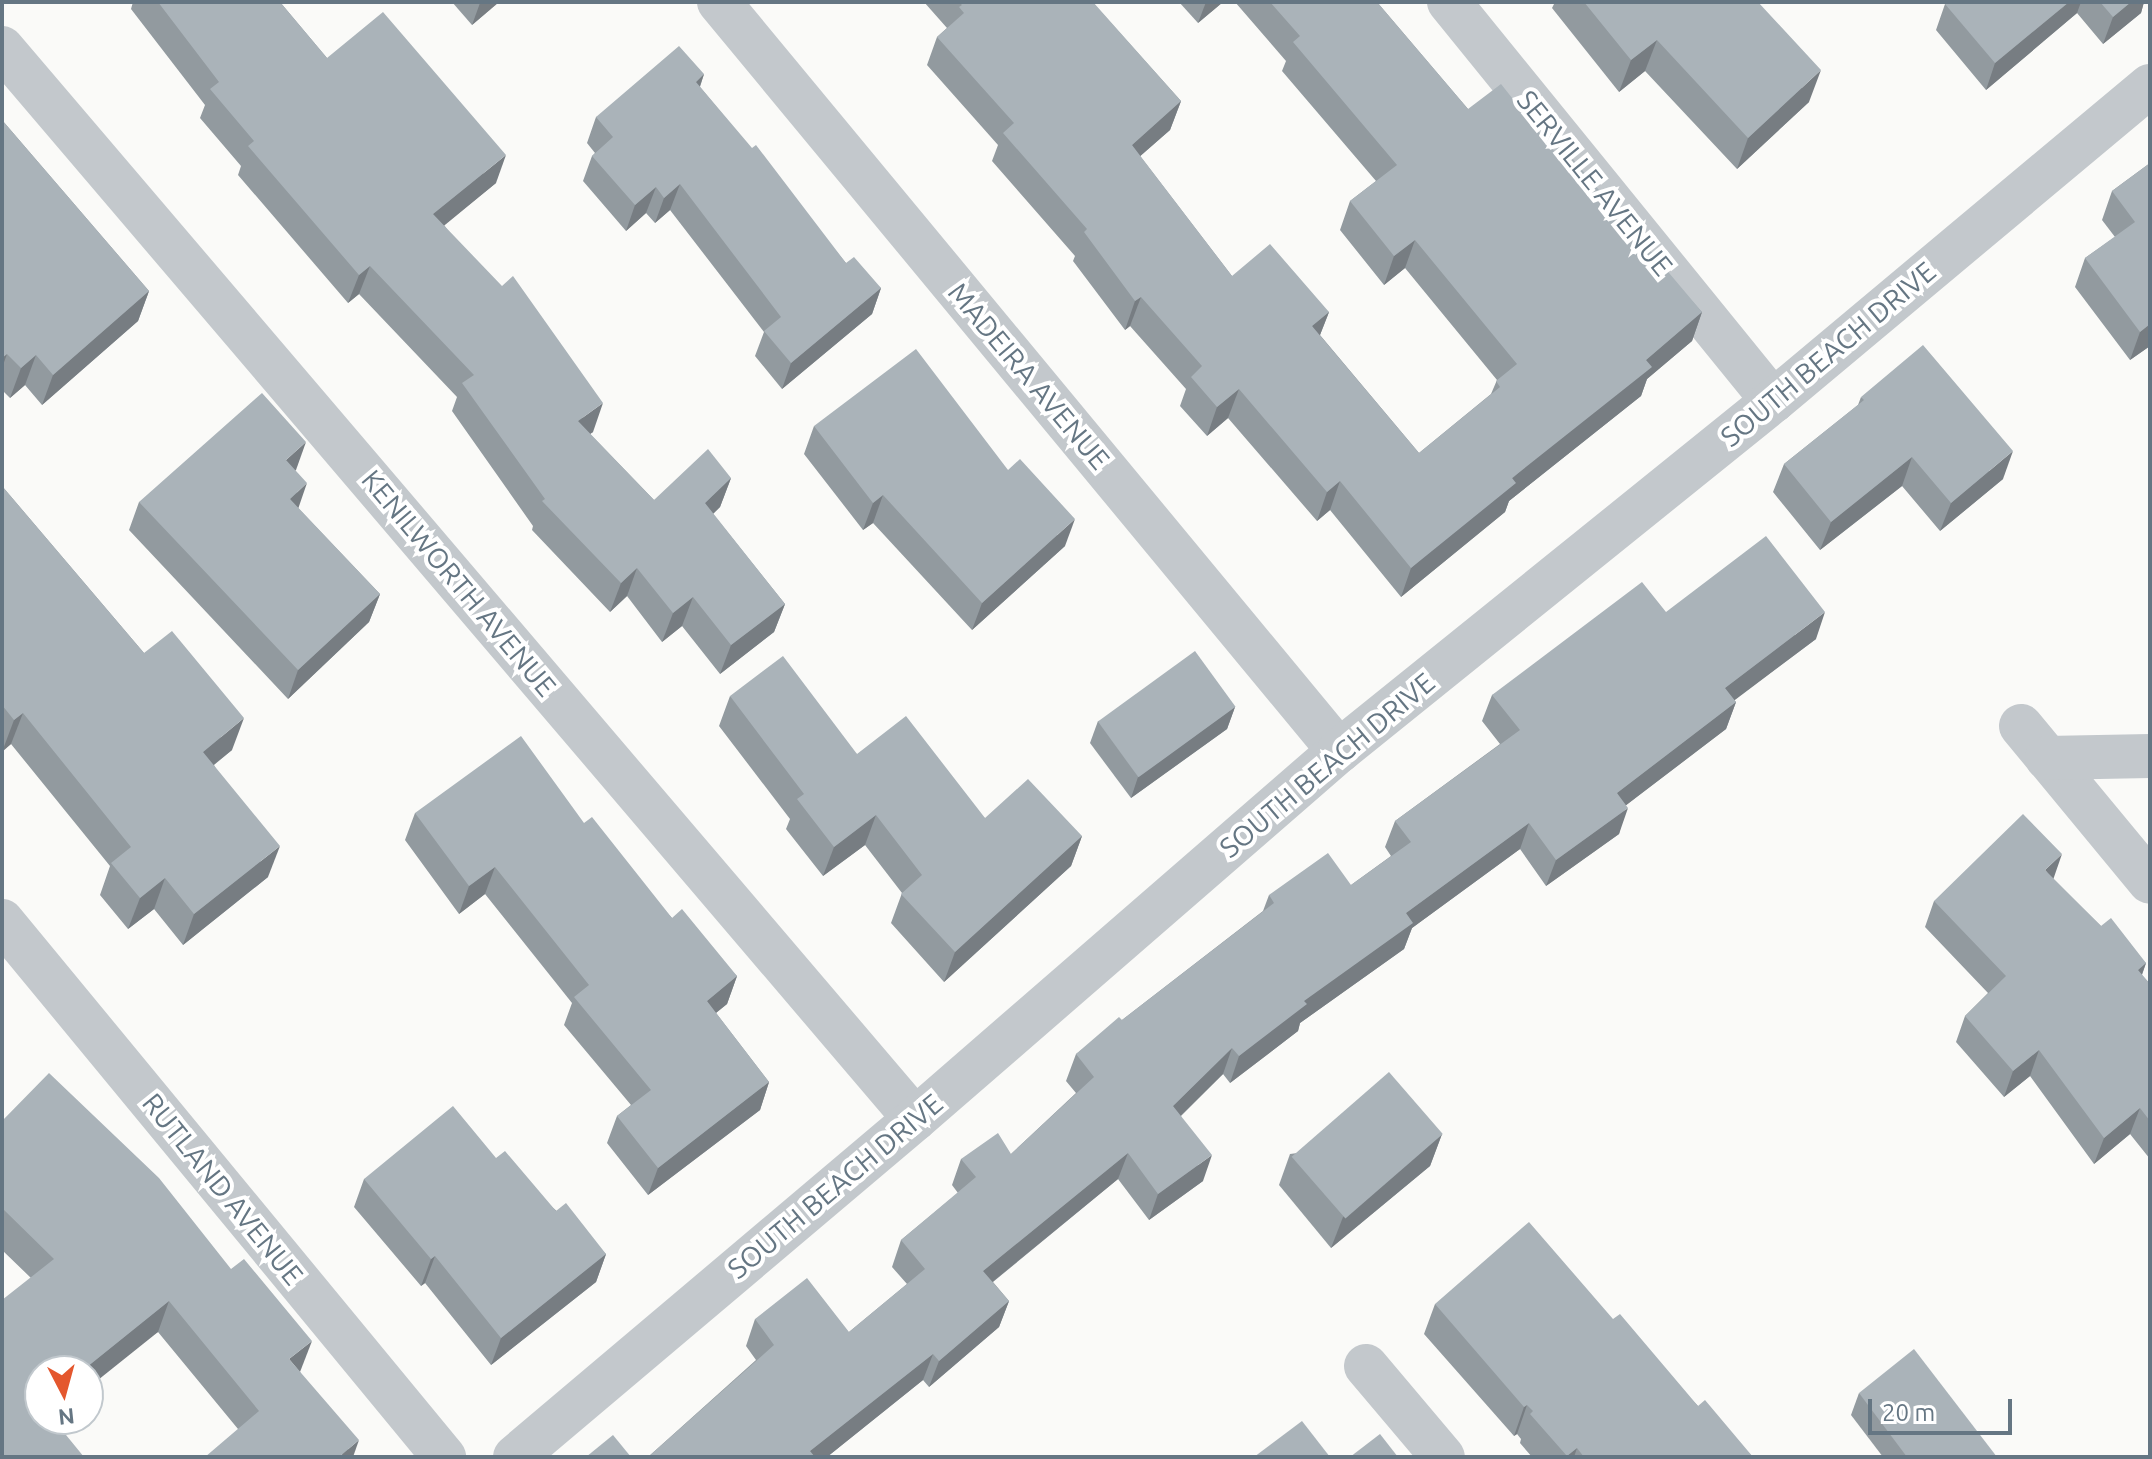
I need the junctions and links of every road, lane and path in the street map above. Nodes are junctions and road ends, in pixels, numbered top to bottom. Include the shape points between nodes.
1 (719, 2) edge
2 (1449, 2) edge
3 (2, 48) edge
4 (2150, 86) edge
5 (1773, 401) junction
6 (1339, 751) junction
7 (2150, 756) edge
8 (2150, 882) edge
9 (2, 921) edge
10 (915, 1119) junction
11 (1366, 1366) dead end
12 (444, 1457) edge
13 (515, 1457) edge
14 (1443, 1457) edge

1 - 6 street, MADEIRA AVENUE
2 - 5 street, SERVILLE AVENUE
3 - 10 street, KENILWORTH AVENUE
4 - 5 street, SOUTH BEACH DRIVE
5 - 6 street, SOUTH BEACH DRIVE
6 - 10 street, SOUTH BEACH DRIVE
7 - 8 street via 2034,742
9 - 12 street, RUTLAND AVENUE
10 - 13 street, SOUTH BEACH DRIVE
11 - 14 street

